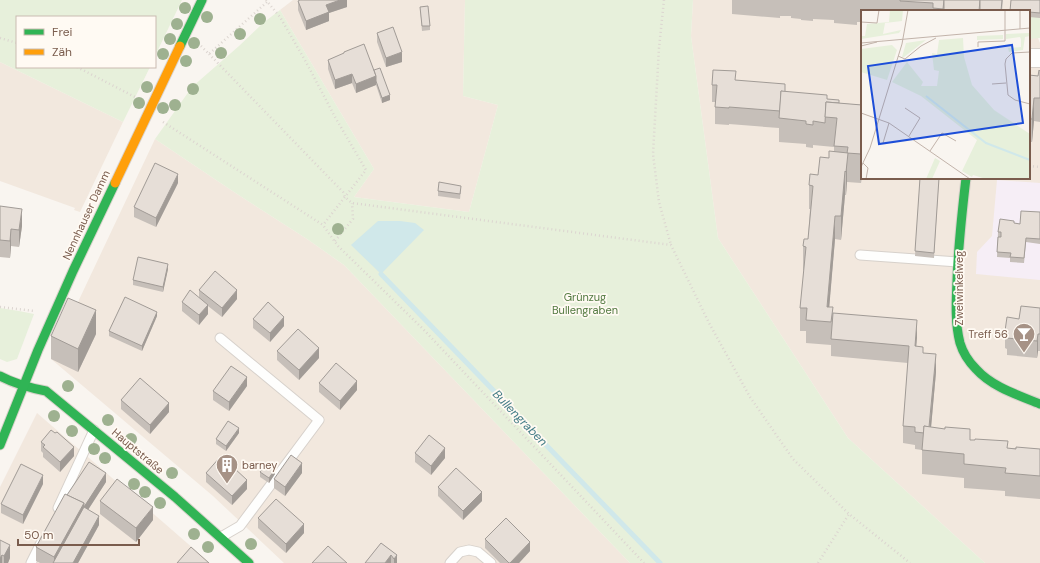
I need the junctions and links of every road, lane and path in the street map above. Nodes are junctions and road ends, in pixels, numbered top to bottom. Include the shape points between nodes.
1 (202, 0) edge
2 (664, 0) edge
3 (266, 1) edge
4 (0, 38) edge
5 (16, 44) edge
6 (201, 46) dead end
7 (209, 54) junction
8 (79, 68) edge
9 (133, 96) dead end
10 (171, 128) dead end
11 (1030, 166) edge
12 (1040, 167) edge
13 (966, 179) edge
14 (345, 197) junction
15 (352, 202) junction
16 (323, 225) junction
17 (335, 241) junction
18 (671, 245) junction
19 (860, 255) dead end
20 (958, 262) junction
21 (0, 307) edge
22 (40, 312) dead end
23 (220, 338) dead end
24 (0, 376) edge
25 (24, 386) junction
26 (1040, 404) edge
27 (94, 430) junction
28 (0, 445) edge
29 (849, 514) junction
30 (54, 518) edge
31 (221, 537) junction
32 (44, 538) edge
33 (31, 563) edge
34 (249, 563) edge
35 (450, 563) edge
36 (491, 563) edge
37 (644, 563) edge
38 (818, 563) edge
39 (910, 563) edge

1 - 25 street, Nennhauser Damm via 72,271
2 - 18 path via 653,154 659,202
3 - 7 path
3 - 14 path via 280,17 366,170
4 - 5 path
6 - 7 path
7 - 14 path
8 - 9 path
10 - 16 path
11 - 12 path
13 - 20 street, Zweiwinkelweg
14 - 15 path
14 - 16 path
15 - 17 path via 353,219
15 - 18 path
16 - 17 path
17 - 37 path via 423,329
18 - 29 path via 709,323 750,397 793,459
19 - 20 lane
20 - 26 street, Zweiwinkelweg via 957,321 960,344 970,362 983,376
21 - 22 path
23 - 31 lane via 319,420 240,526
24 - 25 street, Hauptstraße
25 - 27 street, Hauptstraße via 46,391
25 - 28 street, Nennhauser Damm
27 - 30 lane
27 - 31 street, Hauptstraße
29 - 38 path
29 - 39 path
31 - 34 street, Hauptstraße
32 - 33 lane
35 - 36 lane via 460,552 469,550 478,552

